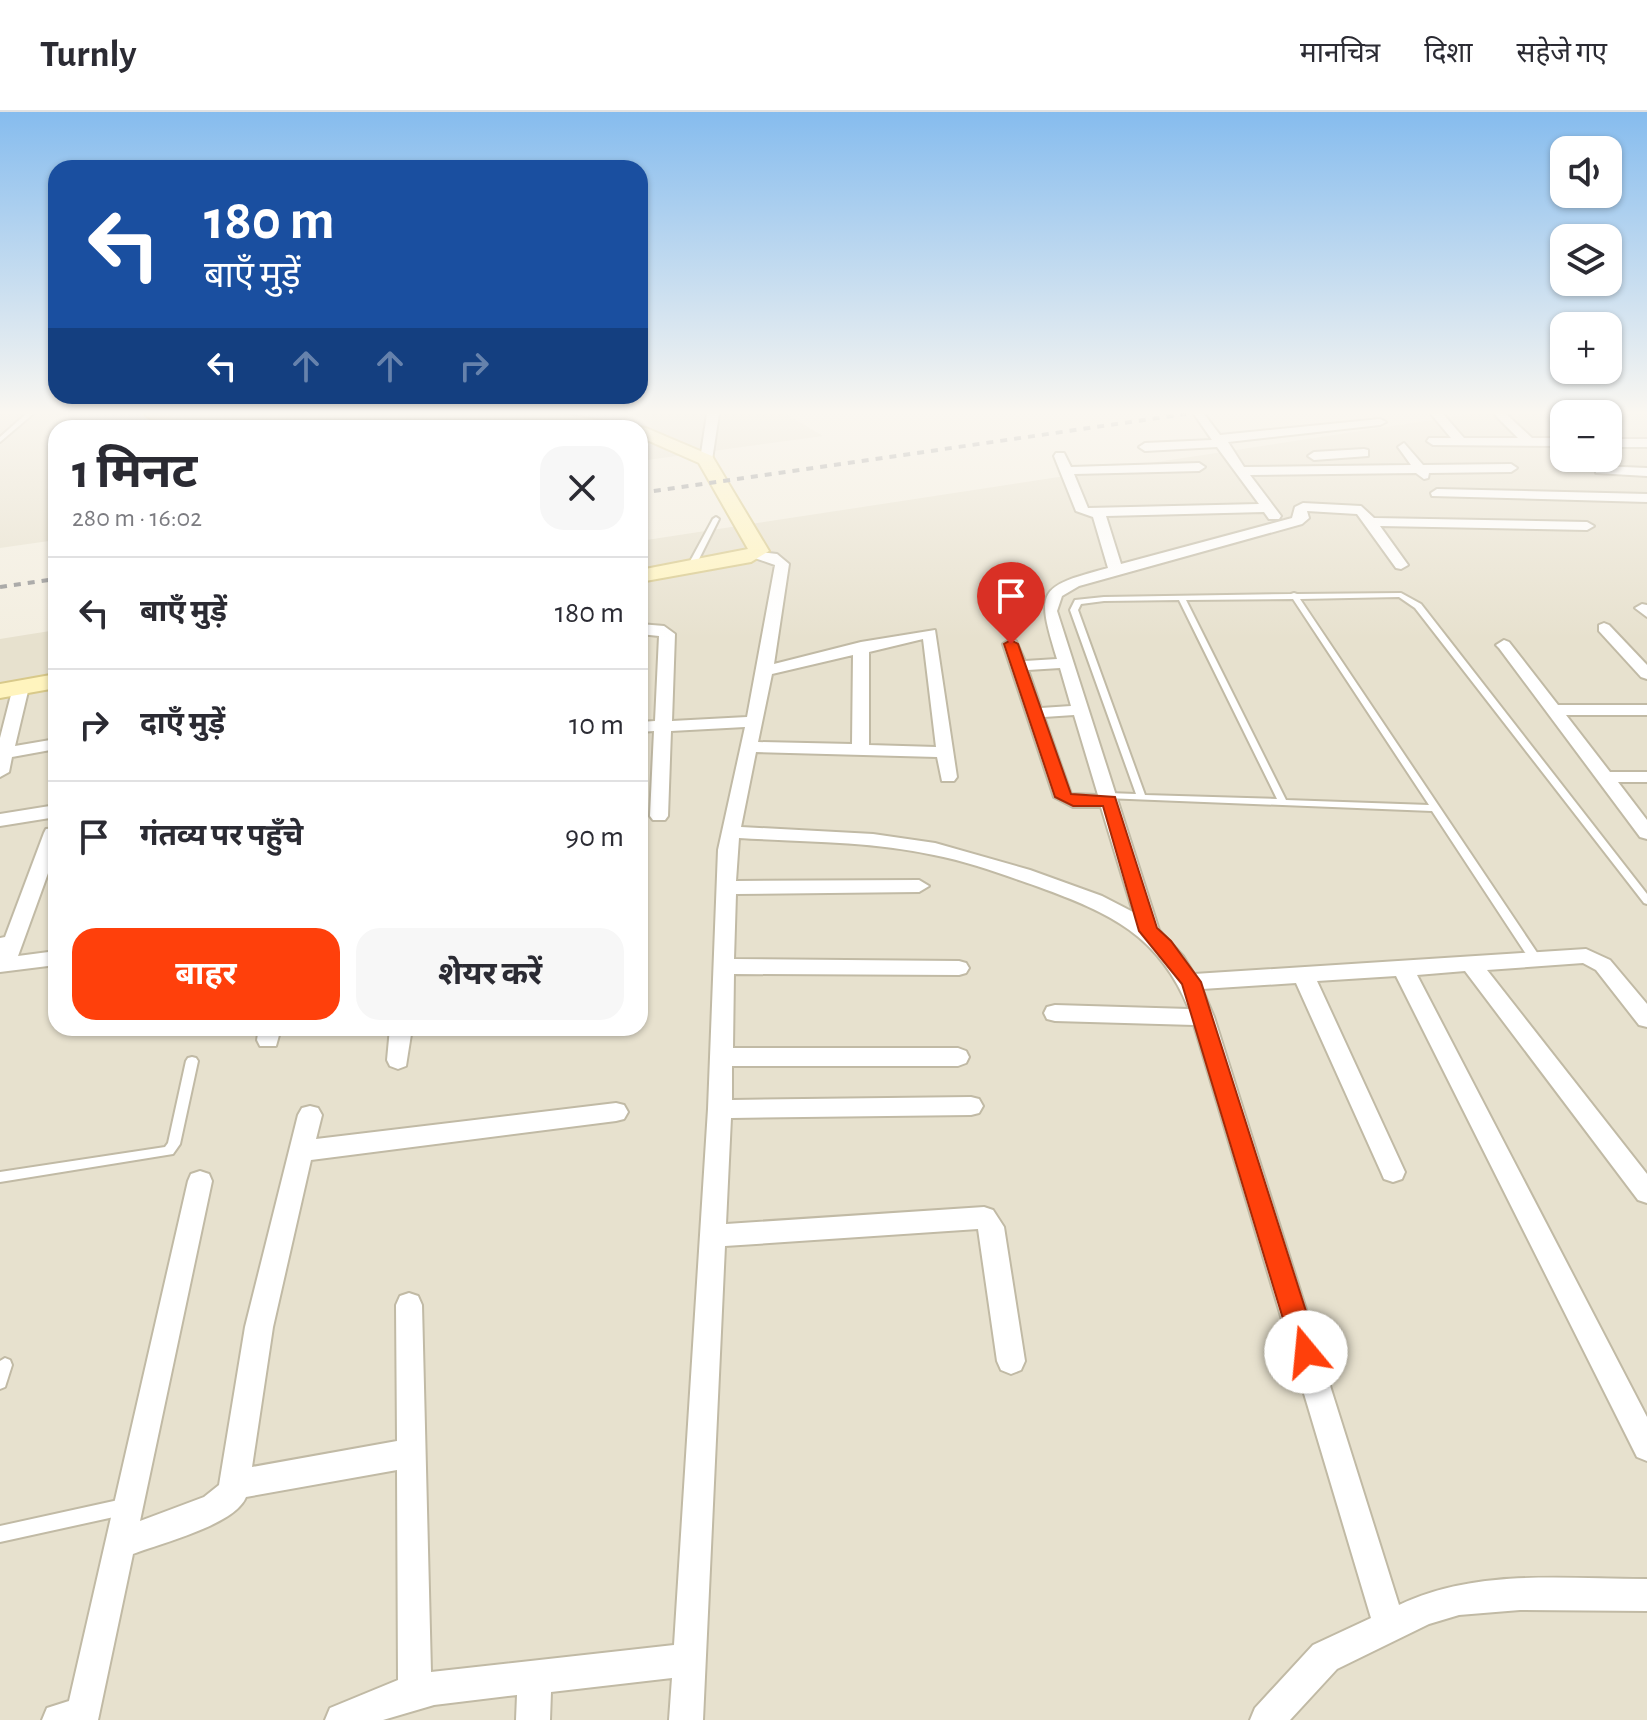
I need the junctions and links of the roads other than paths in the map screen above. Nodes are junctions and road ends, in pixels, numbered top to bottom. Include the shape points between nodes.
1 (724, 489) edge
2 (1074, 489) edge
3 (1254, 489) edge
4 (1434, 489) edge
5 (1437, 493) junction
6 (1647, 498) edge
7 (1268, 508) junction
8 (1096, 514) junction
9 (716, 519) dead end
10 (1371, 522) junction
11 (1459, 524) junction
12 (1208, 526) junction
13 (1280, 526) junction
14 (1587, 526) dead end
15 (757, 554) junction
16 (1401, 565) dead end
17 (691, 567) junction
18 (1116, 570) junction
19 (648, 575) edge
20 (1294, 595) junction
21 (1182, 599) junction
22 (1604, 628) dead end
23 (648, 629) edge
24 (1011, 644) dead end
25 (1504, 645) dead end
26 (861, 647) junction
27 (1066, 663) junction
28 (1019, 666) junction
29 (765, 671) junction
30 (1647, 674) edge
31 (48, 682) edge
32 (10, 689) edge
33 (1081, 710) junction
34 (1554, 710) junction
35 (1647, 710) edge
36 (1035, 713) junction
37 (753, 722) junction
38 (665, 725) junction
39 (648, 726) edge
40 (48, 745) edge
41 (748, 747) junction
42 (860, 750) junction
43 (945, 752) junction
44 (4, 753) junction
45 (0, 772) edge
46 (948, 777) dead end
47 (1605, 777) junction
48 (1647, 777) edge
49 (1141, 797) junction
50 (1108, 798) junction
51 (1283, 802) junction
52 (1435, 808) junction
53 (48, 812) edge
54 (659, 816) dead end
55 (0, 820) edge
56 (731, 832) junction
57 (1647, 833) edge
58 (48, 846) edge
59 (919, 886) dead end
60 (727, 888) junction
61 (1647, 901) edge
62 (1149, 931) junction
63 (4, 958) edge
64 (48, 958) edge
65 (1536, 960) junction
66 (724, 966) junction
67 (1472, 966) junction
68 (959, 968) dead end
69 (1404, 970) junction
70 (1304, 976) junction
71 (1191, 982) junction
72 (1055, 1013) dead end
73 (1203, 1017) junction
74 (1647, 1019) edge
75 (400, 1036) edge
76 (722, 1057) junction
77 (958, 1057) dead end
78 (398, 1060) dead end
79 (192, 1061) dead end
80 (971, 1106) dead end
81 (720, 1109) junction
82 (616, 1112) dead end
83 (310, 1115) dead end
84 (302, 1151) junction
85 (1393, 1172) dead end
86 (0, 1177) edge
87 (200, 1181) dead end
88 (1647, 1193) edge
89 (713, 1236) junction
90 (409, 1305) dead end
91 (1011, 1361) dead end
92 (5, 1365) dead end
93 (0, 1382) edge
94 (1647, 1447) edge
95 (411, 1453) junction
96 (237, 1484) junction
97 (129, 1506) junction
98 (0, 1534) edge
99 (121, 1543) junction
100 (1647, 1595) edge
101 (1390, 1626) junction
102 (691, 1660) junction
103 (535, 1677) junction
104 (415, 1692) junction
105 (74, 1718) edge
106 (342, 1720) edge
107 (533, 1720) edge
108 (686, 1720) edge
109 (1267, 1720) edge

1 - 15 main road via 759,547
2 - 8 street via 1083,511
3 - 7 street
4 - 5 street
5 - 6 street
5 - 11 street
7 - 12 street
7 - 13 street
8 - 12 street via 1103,510
8 - 18 street
9 - 17 lane
10 - 11 street
10 - 13 street via 1357,508 1308,507 1300,508 1302,518
10 - 16 street
11 - 14 street
12 - 13 street
12 - 18 street
15 - 17 main road
15 - 29 street via 782,564
17 - 19 main road
18 - 27 street via 1070,584 1052,597 1050,611
20 - 21 lane
20 - 52 lane
20 - 61 lane via 1387,594 1411,600
21 - 49 lane via 1090,599 1078,602 1074,610
21 - 51 lane
22 - 30 street
23 - 38 street via 667,634
24 - 28 street
25 - 34 street
26 - 29 street
26 - 42 street
26 - 43 street via 930,633
27 - 28 street
27 - 33 street
28 - 36 street
29 - 37 street
31 - 32 main road
32 - 44 street
33 - 36 street
33 - 50 street
34 - 35 street
34 - 47 street
36 - 50 street via 1063,797
37 - 38 street
37 - 41 street
38 - 39 street
38 - 54 street
40 - 44 street
41 - 42 street
41 - 56 street
42 - 43 street
43 - 46 street
44 - 45 street
47 - 48 street
47 - 57 street
49 - 50 lane
49 - 51 lane
50 - 62 street
51 - 52 lane
52 - 65 lane
53 - 55 street
56 - 60 street
56 - 62 street via 945,850 1102,902
58 - 63 street
59 - 60 street
60 - 66 street
62 - 71 street
63 - 64 street
65 - 67 street
65 - 74 street via 1593,959
66 - 68 street
66 - 76 street
67 - 69 street
67 - 88 street
69 - 70 street
69 - 94 street
70 - 71 street
70 - 85 street
71 - 73 street
72 - 73 street
73 - 101 street
75 - 78 street
76 - 77 street
76 - 81 street
79 - 86 lane via 174,1144 165,1153
80 - 81 street
81 - 89 street
82 - 84 street
83 - 84 street
84 - 96 street via 256,1342
87 - 97 street
89 - 91 street via 984,1218 991,1227
89 - 102 street
90 - 95 street
92 - 93 lane
95 - 96 street
95 - 104 street
96 - 99 street via 226,1502 213,1509
97 - 98 lane
97 - 99 street
99 - 105 street
100 - 101 street via 1459,1599
101 - 109 street via 1325,1657
102 - 103 street
102 - 108 street
103 - 104 street
103 - 107 street
104 - 106 street

